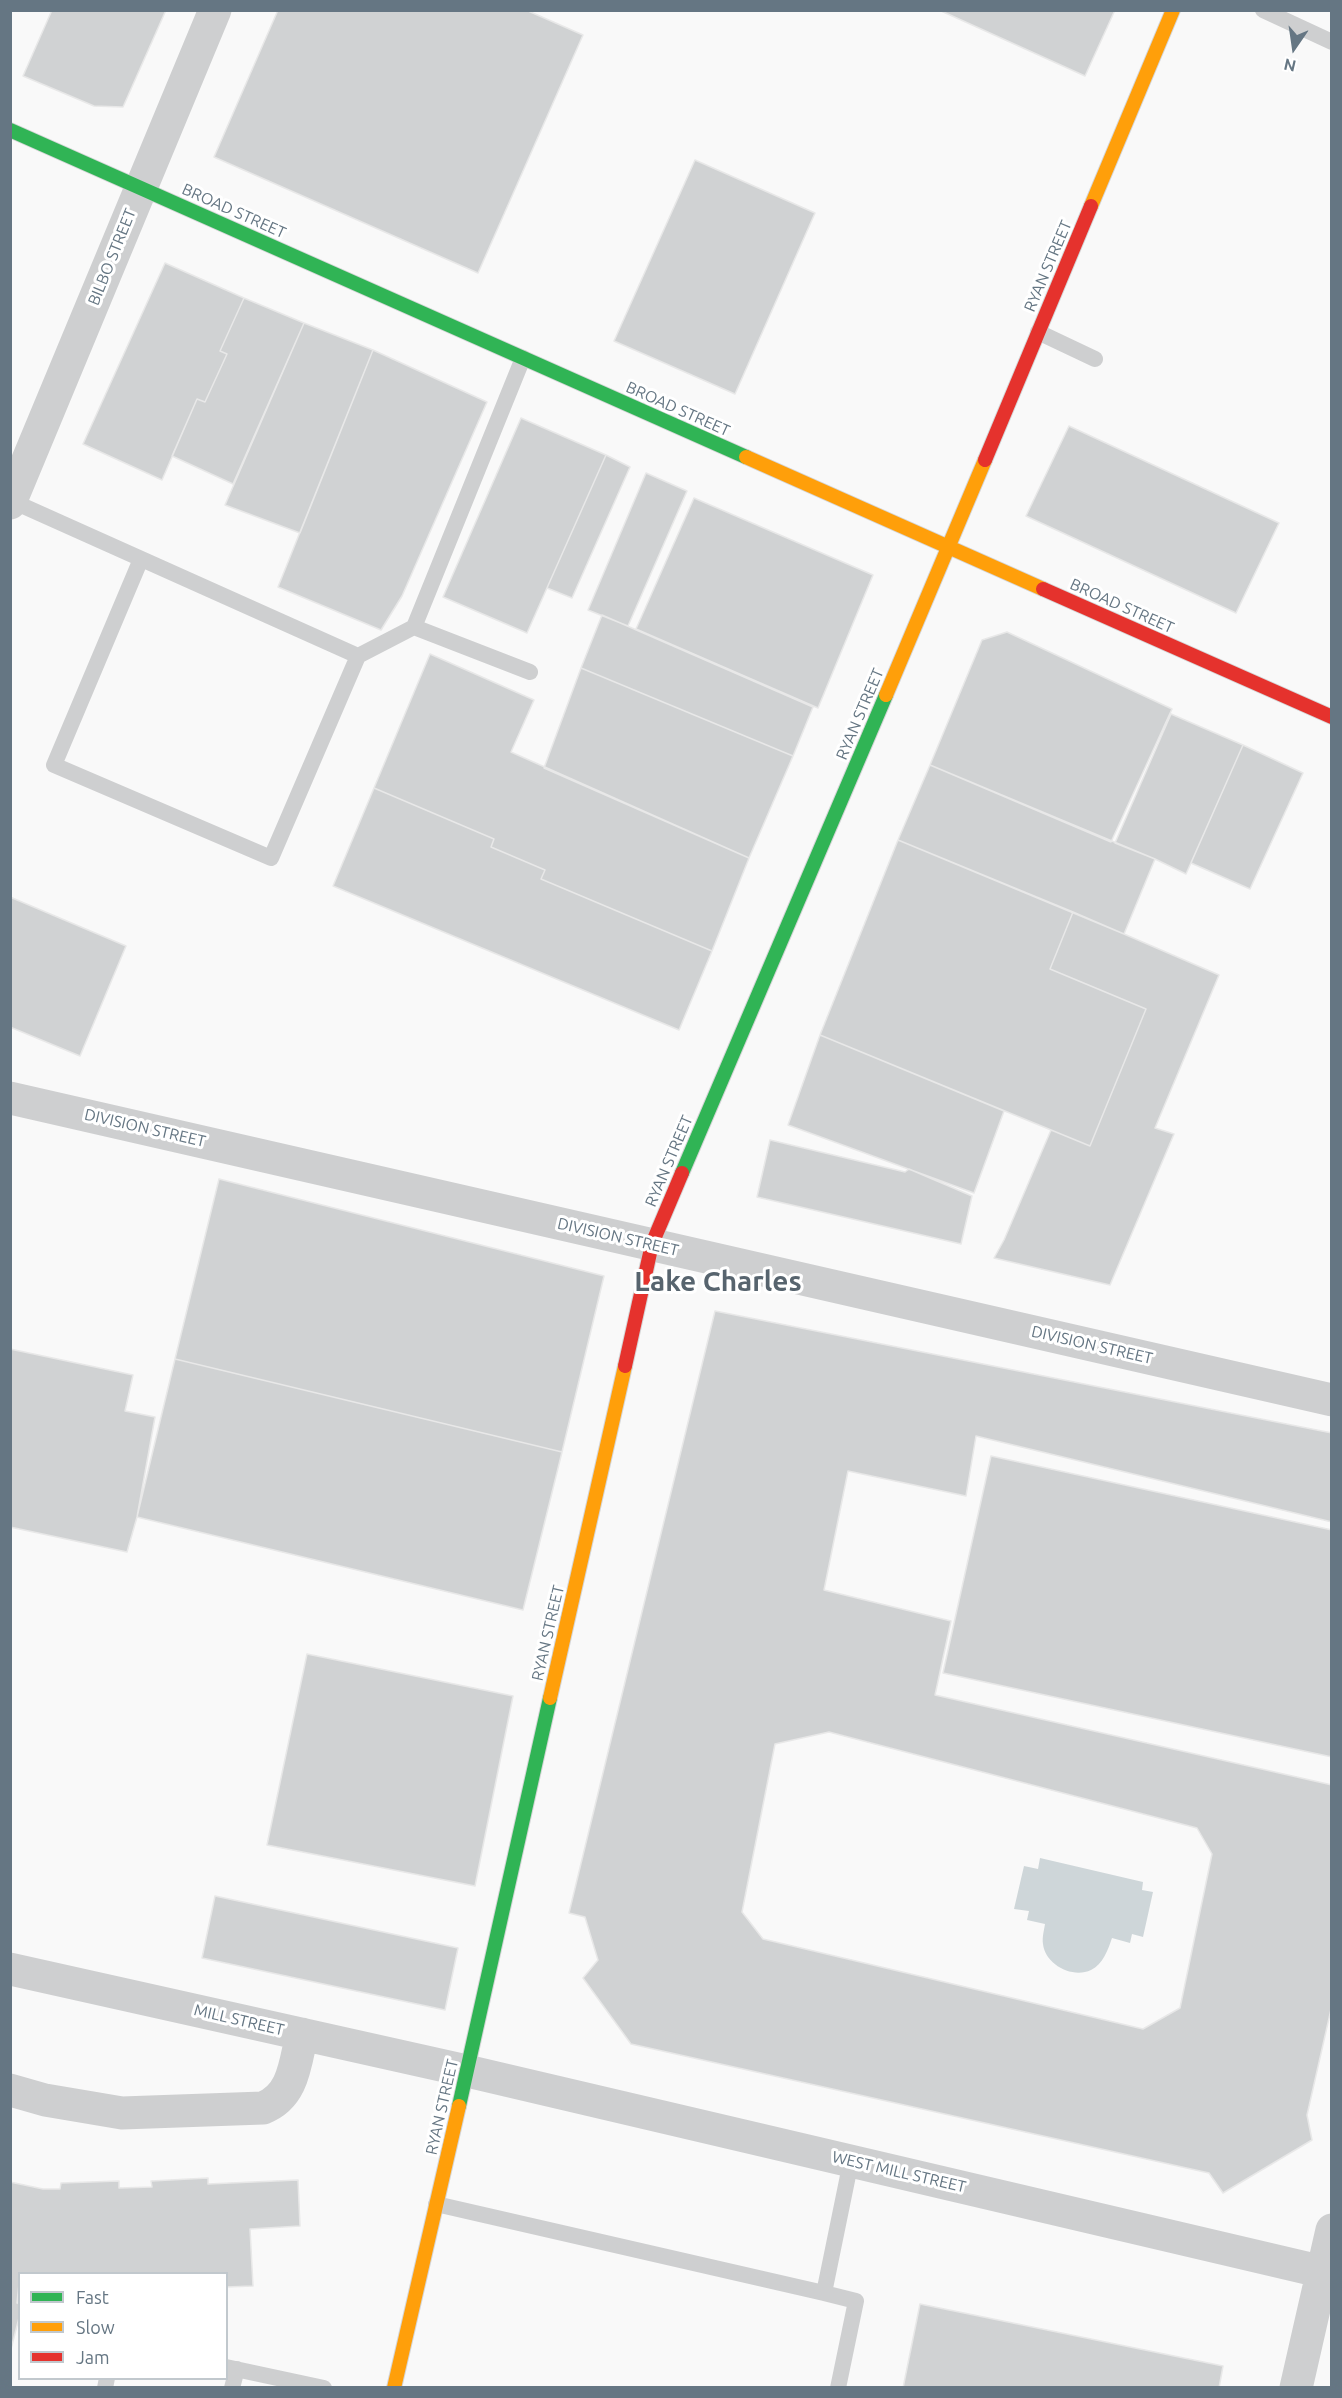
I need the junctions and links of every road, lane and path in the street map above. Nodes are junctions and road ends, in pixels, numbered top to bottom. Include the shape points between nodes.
1 (215, 10) edge
2 (1173, 10) edge
3 (1263, 10) edge
4 (1332, 42) edge
5 (10, 130) edge
6 (140, 187) junction
7 (1038, 332) junction
8 (523, 358) junction
9 (1095, 358) dead end
10 (11, 502) edge
11 (948, 548) junction
12 (141, 559) junction
13 (414, 627) junction
14 (358, 657) junction
15 (530, 672) dead end
16 (1332, 717) edge
17 (10, 1098) edge
18 (652, 1244) junction
19 (1332, 1400) edge
20 (10, 1969) edge
21 (302, 2034) junction
22 (467, 2071) junction
23 (10, 2090) edge
24 (851, 2161) junction
25 (436, 2204) junction
26 (1332, 2230) edge
27 (1327, 2273) edge
28 (824, 2293) junction
29 (232, 2368) edge
30 (232, 2388) edge
31 (324, 2388) edge
32 (394, 2388) edge
33 (838, 2388) edge
34 (1296, 2388) edge

1 - 6 street, BILBO STREET
2 - 7 main road, RYAN STREET
3 - 4 lane
5 - 6 main road, BROAD STREET
6 - 8 main road, BROAD STREET
6 - 10 street, BILBO STREET
7 - 9 lane
7 - 11 main road, RYAN STREET
8 - 11 main road, BROAD STREET
8 - 13 lane
10 - 12 lane
11 - 16 main road, BROAD STREET
11 - 18 main road, RYAN STREET
12 - 14 lane
12 - 14 lane via 54,765 271,858
13 - 14 lane
13 - 15 lane
17 - 18 street, DIVISION STREET
18 - 19 street, DIVISION STREET
18 - 22 main road, RYAN STREET
20 - 21 street, MILL STREET
21 - 22 street, MILL STREET
21 - 23 street via 286,2092 262,2108 122,2113
22 - 24 street, WEST MILL STREET
22 - 25 main road, RYAN STREET
24 - 27 street, WEST MILL STREET
24 - 28 lane
25 - 28 lane
25 - 32 main road, RYAN STREET
26 - 27 street
27 - 34 street
28 - 33 lane via 856,2301
29 - 30 lane
29 - 31 lane

